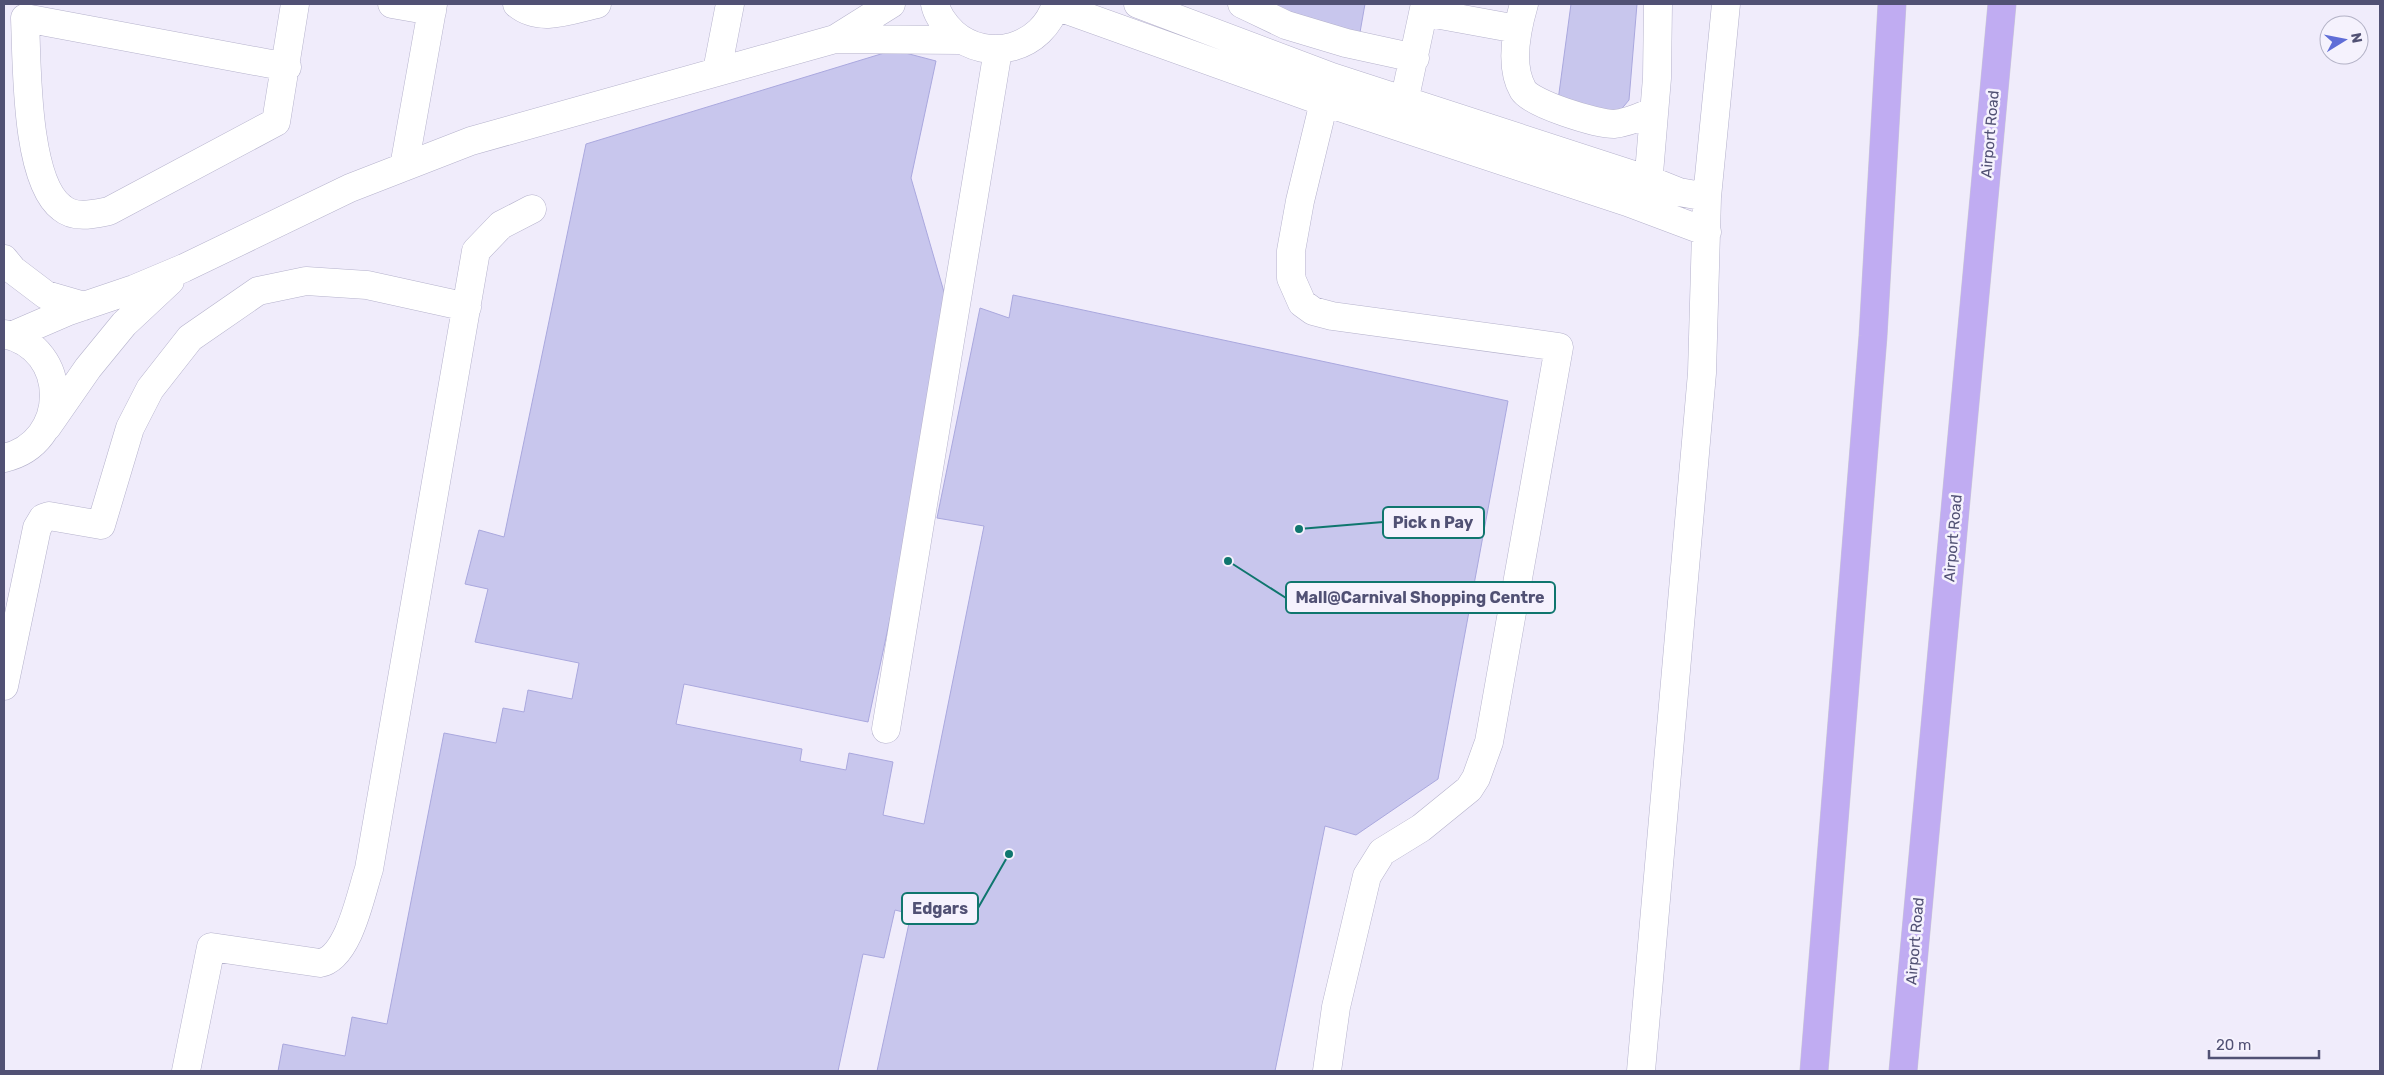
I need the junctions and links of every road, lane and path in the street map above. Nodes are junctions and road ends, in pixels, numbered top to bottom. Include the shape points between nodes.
1 (296, 4) edge
2 (392, 4) edge
3 (517, 4) edge
4 (597, 4) edge
5 (730, 4) edge
6 (891, 4) edge
7 (935, 4) edge
8 (1138, 4) edge
9 (1242, 4) edge
10 (1658, 4) edge
11 (1726, 4) edge
12 (1892, 4) edge
13 (2002, 4) edge
14 (1056, 5) edge
15 (433, 7) edge
16 (1424, 8) edge
17 (1520, 16) edge
18 (835, 39) junction
19 (961, 40) junction
20 (998, 50) junction
21 (1414, 58) junction
22 (287, 67) junction
23 (717, 71) junction
24 (1405, 99) junction
25 (1324, 102) junction
26 (1654, 111) junction
27 (1398, 127) junction
28 (404, 167) junction
29 (1649, 180) junction
30 (1707, 197) junction
31 (532, 209) dead end
32 (1646, 209) junction
33 (1707, 232) junction
34 (4, 259) edge
35 (184, 268) junction
36 (84, 306) junction
37 (467, 307) junction
38 (6, 334) edge
39 (46, 428) junction
40 (4, 458) edge
41 (4, 686) edge
42 (886, 729) dead end
43 (186, 1071) edge
44 (1327, 1071) edge
45 (1641, 1071) edge
46 (1814, 1071) edge
47 (1903, 1071) edge

1 - 22 lane
2 - 15 lane
3 - 4 lane via 547,16
5 - 23 lane
6 - 18 lane
7 - 19 lane via 946,26
8 - 24 lane via 1332,77
9 - 21 lane via 1286,26
10 - 26 lane
11 - 30 lane
12 - 46 main road via 1873,336
13 - 47 main road, Airport Road
14 - 20 lane via 1047,24 1034,37 1017,46
14 - 25 lane
15 - 28 lane
16 - 17 lane
16 - 21 lane
17 - 26 lane via 1515,46 1519,76 1526,95 1570,115 1615,124
18 - 19 lane
18 - 23 lane
19 - 20 lane via 979,48
20 - 42 lane
21 - 24 lane
22 - 22 lane via 25,18 28,98 40,171 48,192 62,209 84,216 110,211 276,122
23 - 28 lane via 471,142
24 - 27 lane
24 - 29 lane
25 - 27 lane
25 - 44 lane via 1292,251 1291,278 1302,303 1313,311 1559,347 1489,742 1469,789 1421,828 1382,852 1367,876 1336,1006
26 - 29 lane
27 - 32 lane
28 - 35 lane via 350,188
29 - 30 lane via 1679,192
29 - 32 lane
30 - 33 lane
31 - 37 lane via 502,225 476,250
32 - 33 lane
33 - 45 lane via 1702,373
34 - 36 lane via 46,295
35 - 36 lane
35 - 39 lane via 124,324
36 - 38 lane
37 - 41 lane via 367,285 306,280 258,291 190,338 150,389 130,428 101,525 51,516 41,521 37,528
37 - 43 lane via 368,869 345,942 330,959 320,963 211,947
38 - 39 lane via 38,353 50,374 55,397
39 - 40 lane via 33,444 16,456

